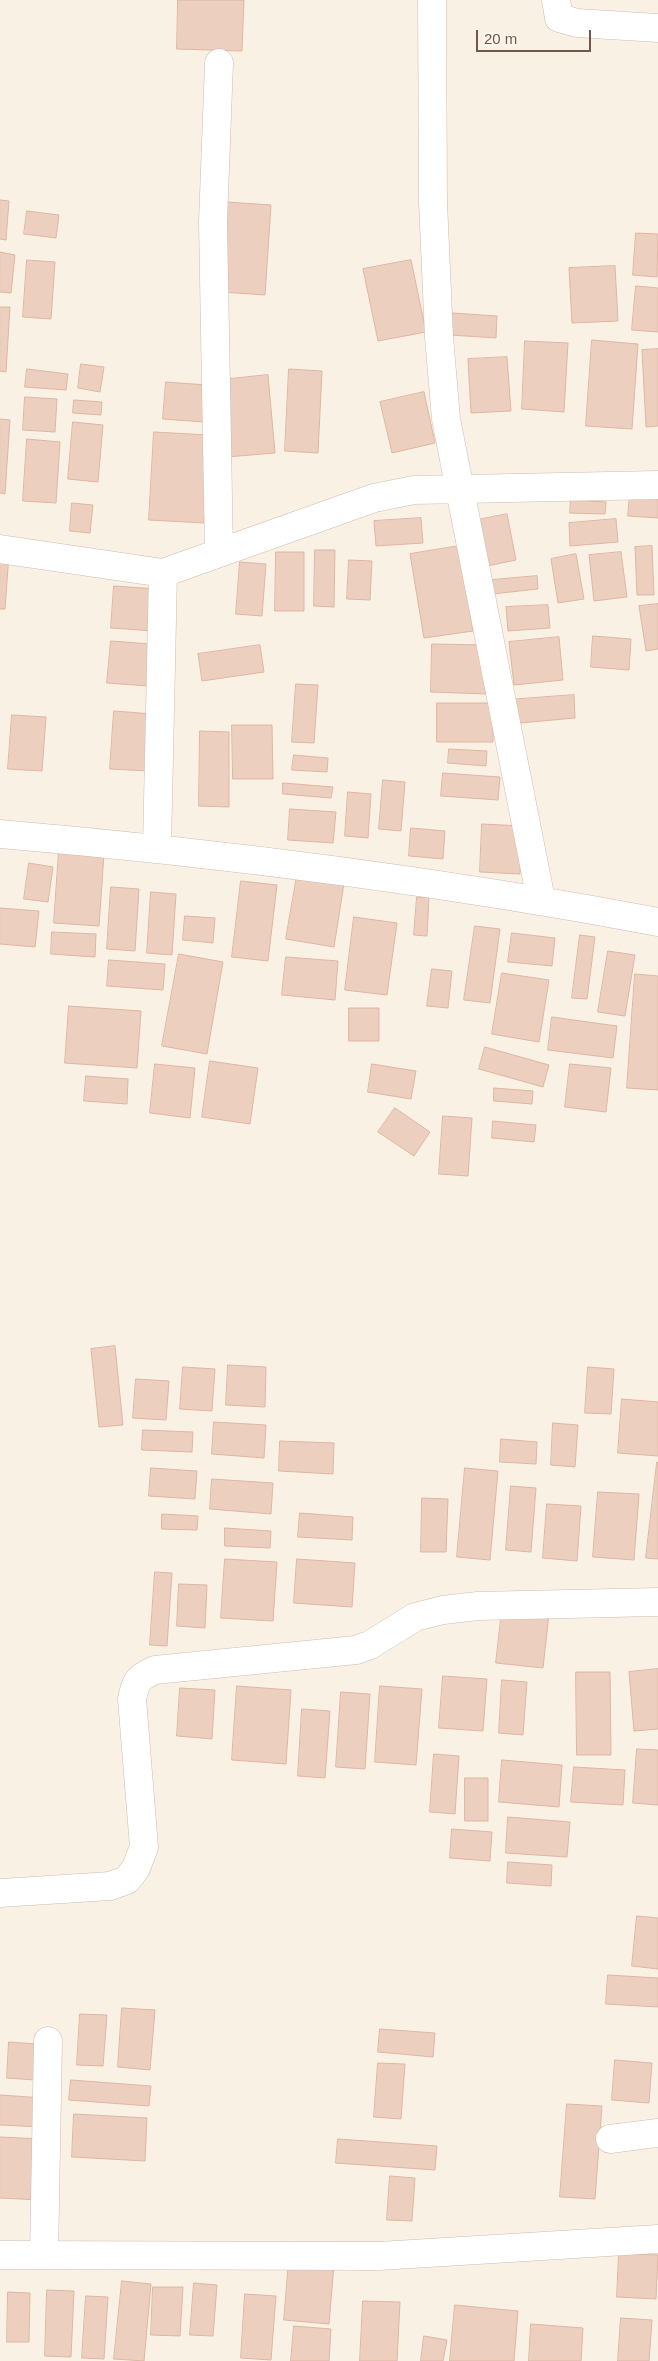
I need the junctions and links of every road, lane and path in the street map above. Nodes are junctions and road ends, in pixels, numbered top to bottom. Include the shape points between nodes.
1 (432, 0) edge
2 (556, 0) edge
3 (658, 28) edge
4 (219, 62) dead end
5 (658, 485) edge
6 (460, 488) junction
7 (0, 549) edge
8 (219, 553) junction
9 (163, 572) junction
10 (0, 834) edge
11 (157, 848) junction
12 (541, 900) junction
13 (658, 922) edge
14 (658, 1602) edge
15 (0, 1893) edge
16 (48, 2042) dead end
17 (658, 2133) edge
18 (610, 2139) dead end
19 (658, 2239) edge
20 (0, 2255) edge
21 (44, 2255) junction

1 - 6 street via 432,202 439,337 446,419
2 - 3 street via 559,18 577,24
4 - 8 street via 213,222
5 - 6 street
6 - 8 street via 414,490 374,498
6 - 12 street
7 - 9 street
8 - 9 street
9 - 11 street
10 - 11 street
11 - 12 street
12 - 13 street
14 - 15 street via 478,1606 443,1610 415,1617 356,1650 155,1670 136,1681 132,1699 144,1847 132,1874 127,1880 110,1886
16 - 21 street
17 - 18 street
19 - 21 street via 379,2256
20 - 21 street

